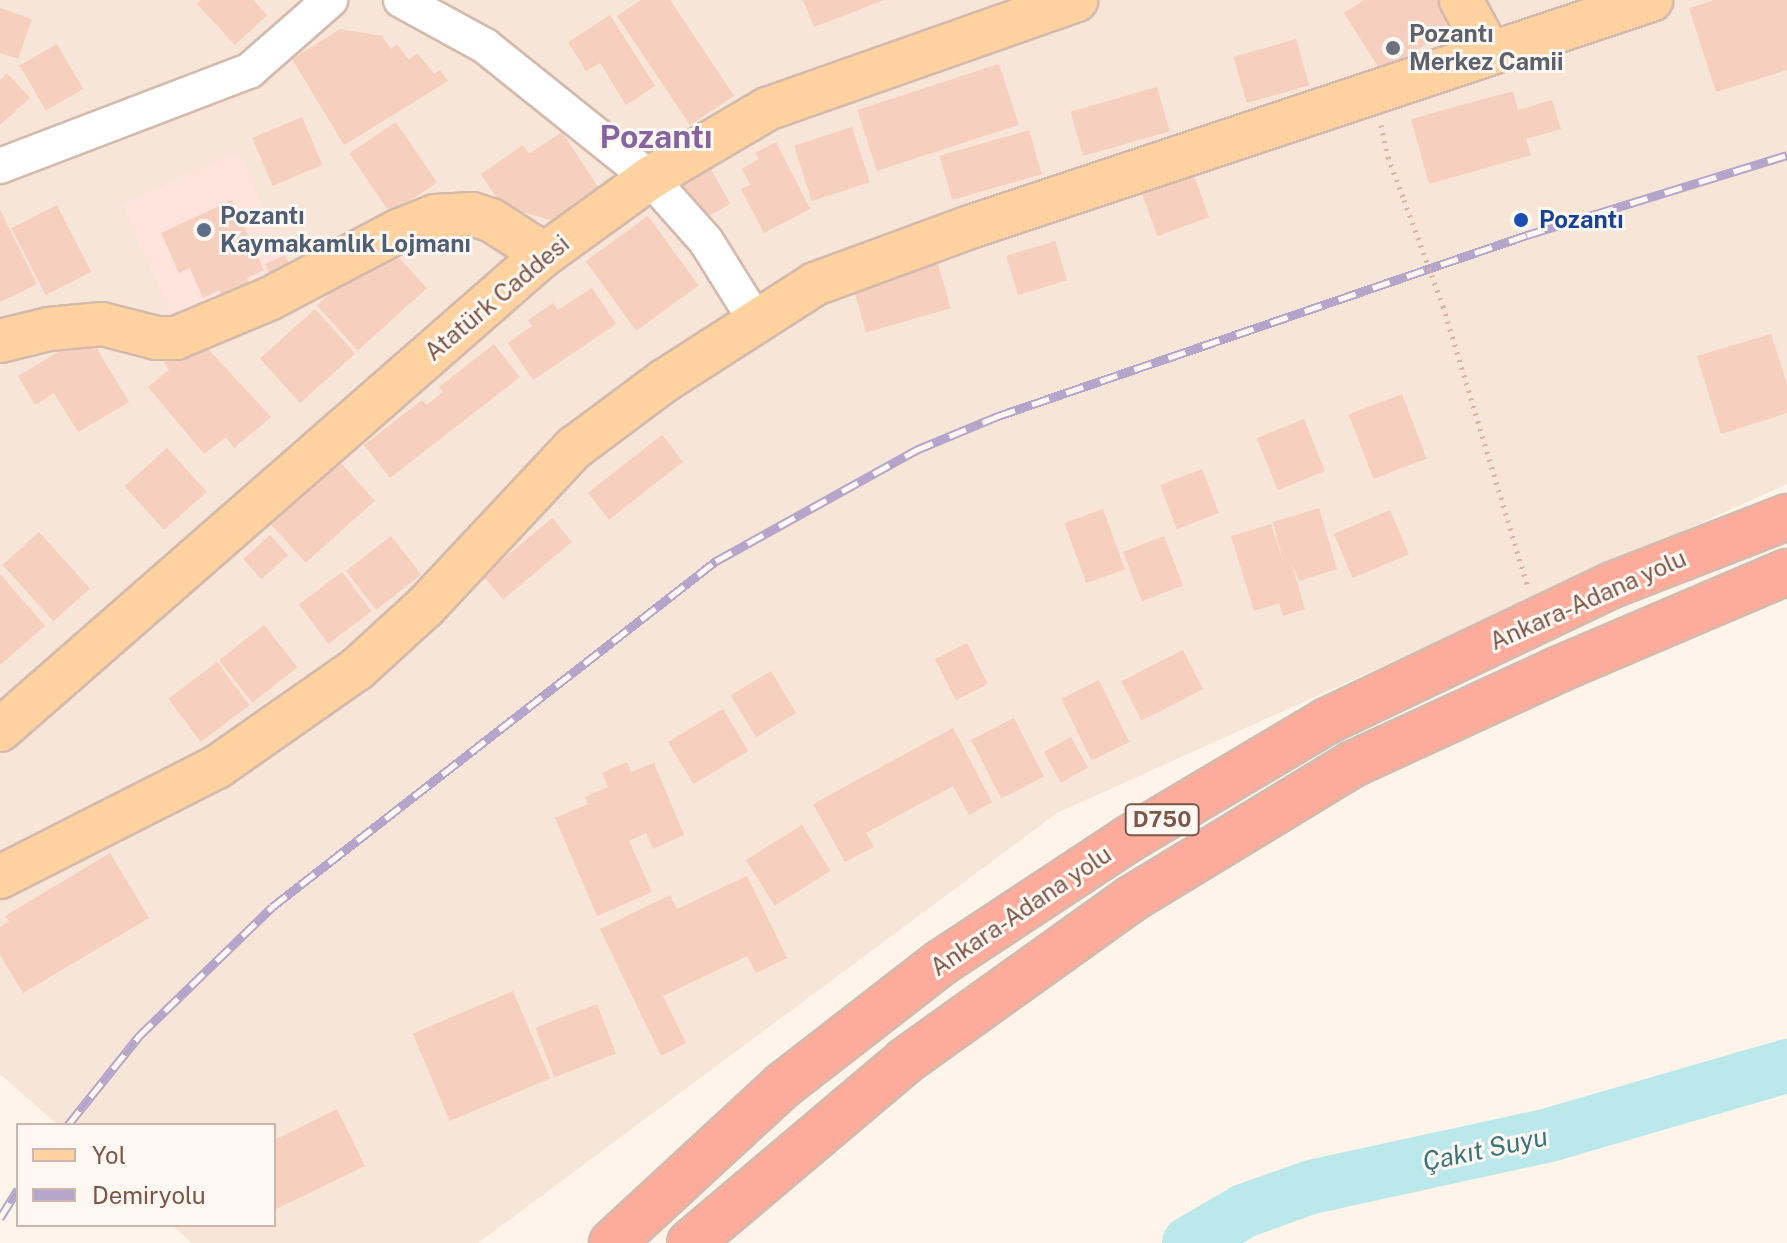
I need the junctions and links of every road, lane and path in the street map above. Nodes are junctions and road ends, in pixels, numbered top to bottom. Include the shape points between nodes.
1 (330, 0) edge
2 (401, 0) edge
3 (1076, 0) edge
4 (1461, 0) edge
5 (1651, 0) edge
6 (1489, 52) junction
7 (1388, 157) dead end
8 (0, 166) edge
9 (650, 178) junction
10 (541, 257) junction
11 (757, 323) junction
12 (0, 341) edge
13 (1787, 517) edge
14 (1787, 572) edge
15 (1538, 619) junction
16 (0, 730) edge
17 (0, 877) edge
18 (612, 1243) edge
19 (690, 1243) edge

1 - 8 street via 249,71
2 - 9 street via 485,46
3 - 9 main road, Atatürk Caddesi via 767,109
4 - 6 main road
5 - 6 main road
6 - 11 main road via 815,284
7 - 15 path, bridge via 1443,306
9 - 10 main road, Atatürk Caddesi
9 - 11 street via 706,241
10 - 12 main road via 491,220 472,214 435,216 271,298 176,338 102,324
10 - 16 main road, Atatürk Caddesi
11 - 17 main road via 664,381 574,448 425,607 357,669 217,767
13 - 15 highway, Ankara-Adana yolu / D750
14 - 19 highway, D750 via 1353,764 1131,899 905,1061
15 - 18 highway, Ankara-Adana yolu / D750 via 1327,721 1130,838 954,954 782,1086

